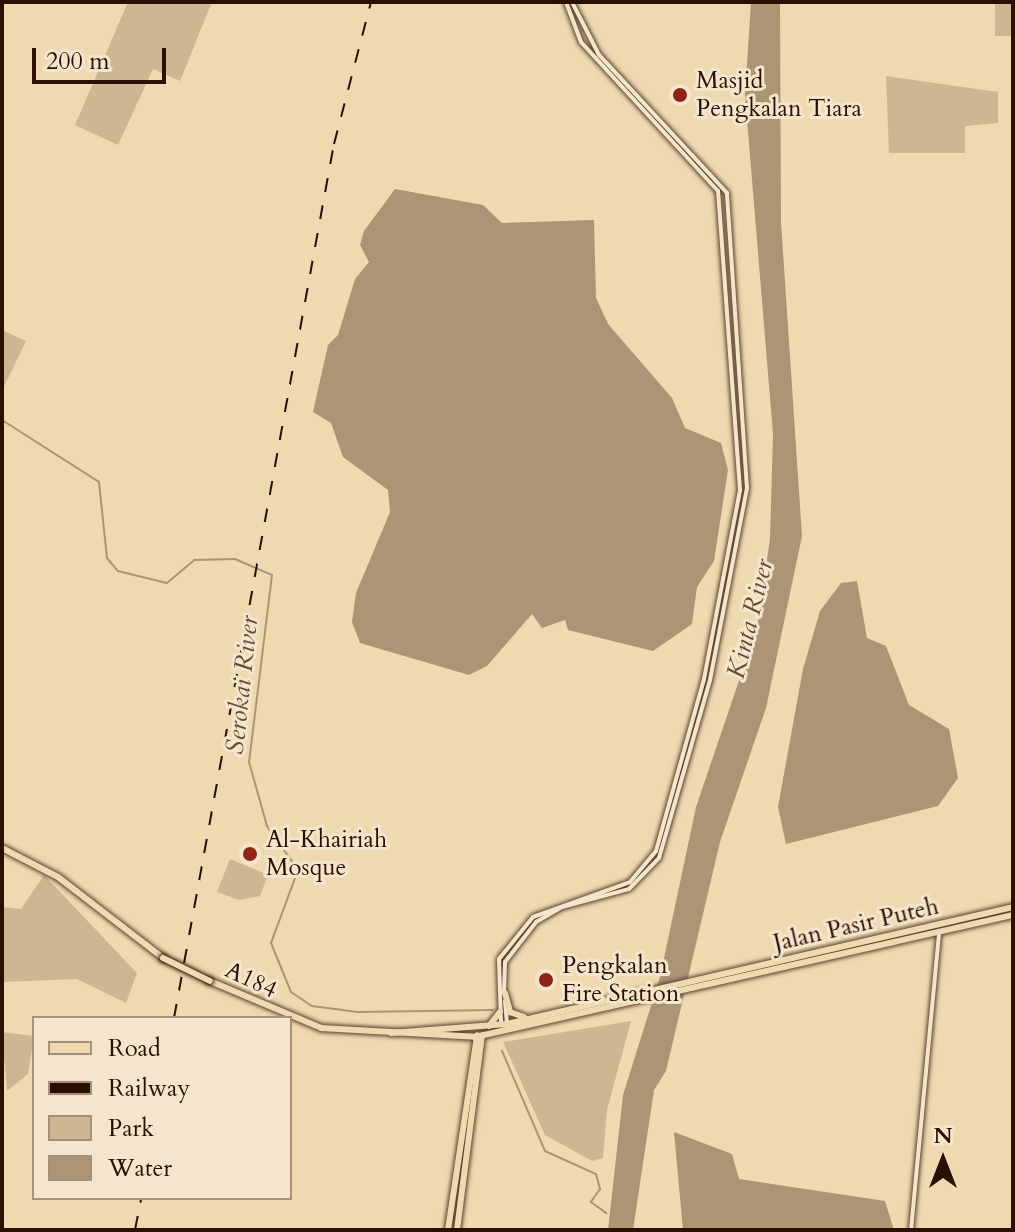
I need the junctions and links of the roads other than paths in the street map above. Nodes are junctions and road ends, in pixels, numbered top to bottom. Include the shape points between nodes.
1 (569, 2) edge
2 (2, 848) edge
3 (1013, 907) edge
4 (1013, 915) edge
5 (973, 916) junction
6 (939, 933) junction
7 (896, 935) junction
8 (708, 981) junction
9 (501, 984) junction
10 (505, 993) junction
11 (633, 1004) junction
12 (575, 1009) junction
13 (500, 1012) junction
14 (546, 1015) junction
15 (290, 1016) edge
16 (292, 1017) edge
17 (544, 1024) junction
18 (504, 1027) junction
19 (481, 1033) junction
20 (375, 1034) junction
21 (494, 1035) junction
22 (451, 1038) junction
23 (481, 1051) junction
24 (472, 1061) junction
25 (448, 1230) edge
26 (457, 1230) edge
27 (911, 1230) edge

1 - 9 street via 599,55 727,193 747,488 710,680 659,858 629,889 545,915 505,962
2 - 15 main road, A184, bridge via 50,872 163,958
3 - 5 main road, Jalan Pasir Puteh
4 - 6 main road, Jalan Pasir Puteh
5 - 6 main road
5 - 7 main road, Jalan Pasir Puteh
6 - 7 main road
6 - 8 main road, Jalan Pasir Puteh
6 - 27 street
7 - 8 main road, Jalan Pasir Puteh
8 - 11 main road
8 - 12 main road
9 - 10 street
9 - 13 street
10 - 14 main road via 513,1015
10 - 18 street
11 - 12 main road
11 - 17 main road
12 - 14 main road
12 - 17 main road
13 - 18 street
13 - 19 main road
14 - 18 main road
16 - 20 main road, A184, bridge via 310,1025
17 - 18 main road
18 - 19 main road
18 - 21 main road
19 - 20 main road
19 - 21 main road
19 - 22 main road
19 - 23 main road
19 - 24 main road
20 - 22 main road
21 - 23 main road
22 - 24 main road via 468,1044
23 - 26 main road
24 - 25 main road

